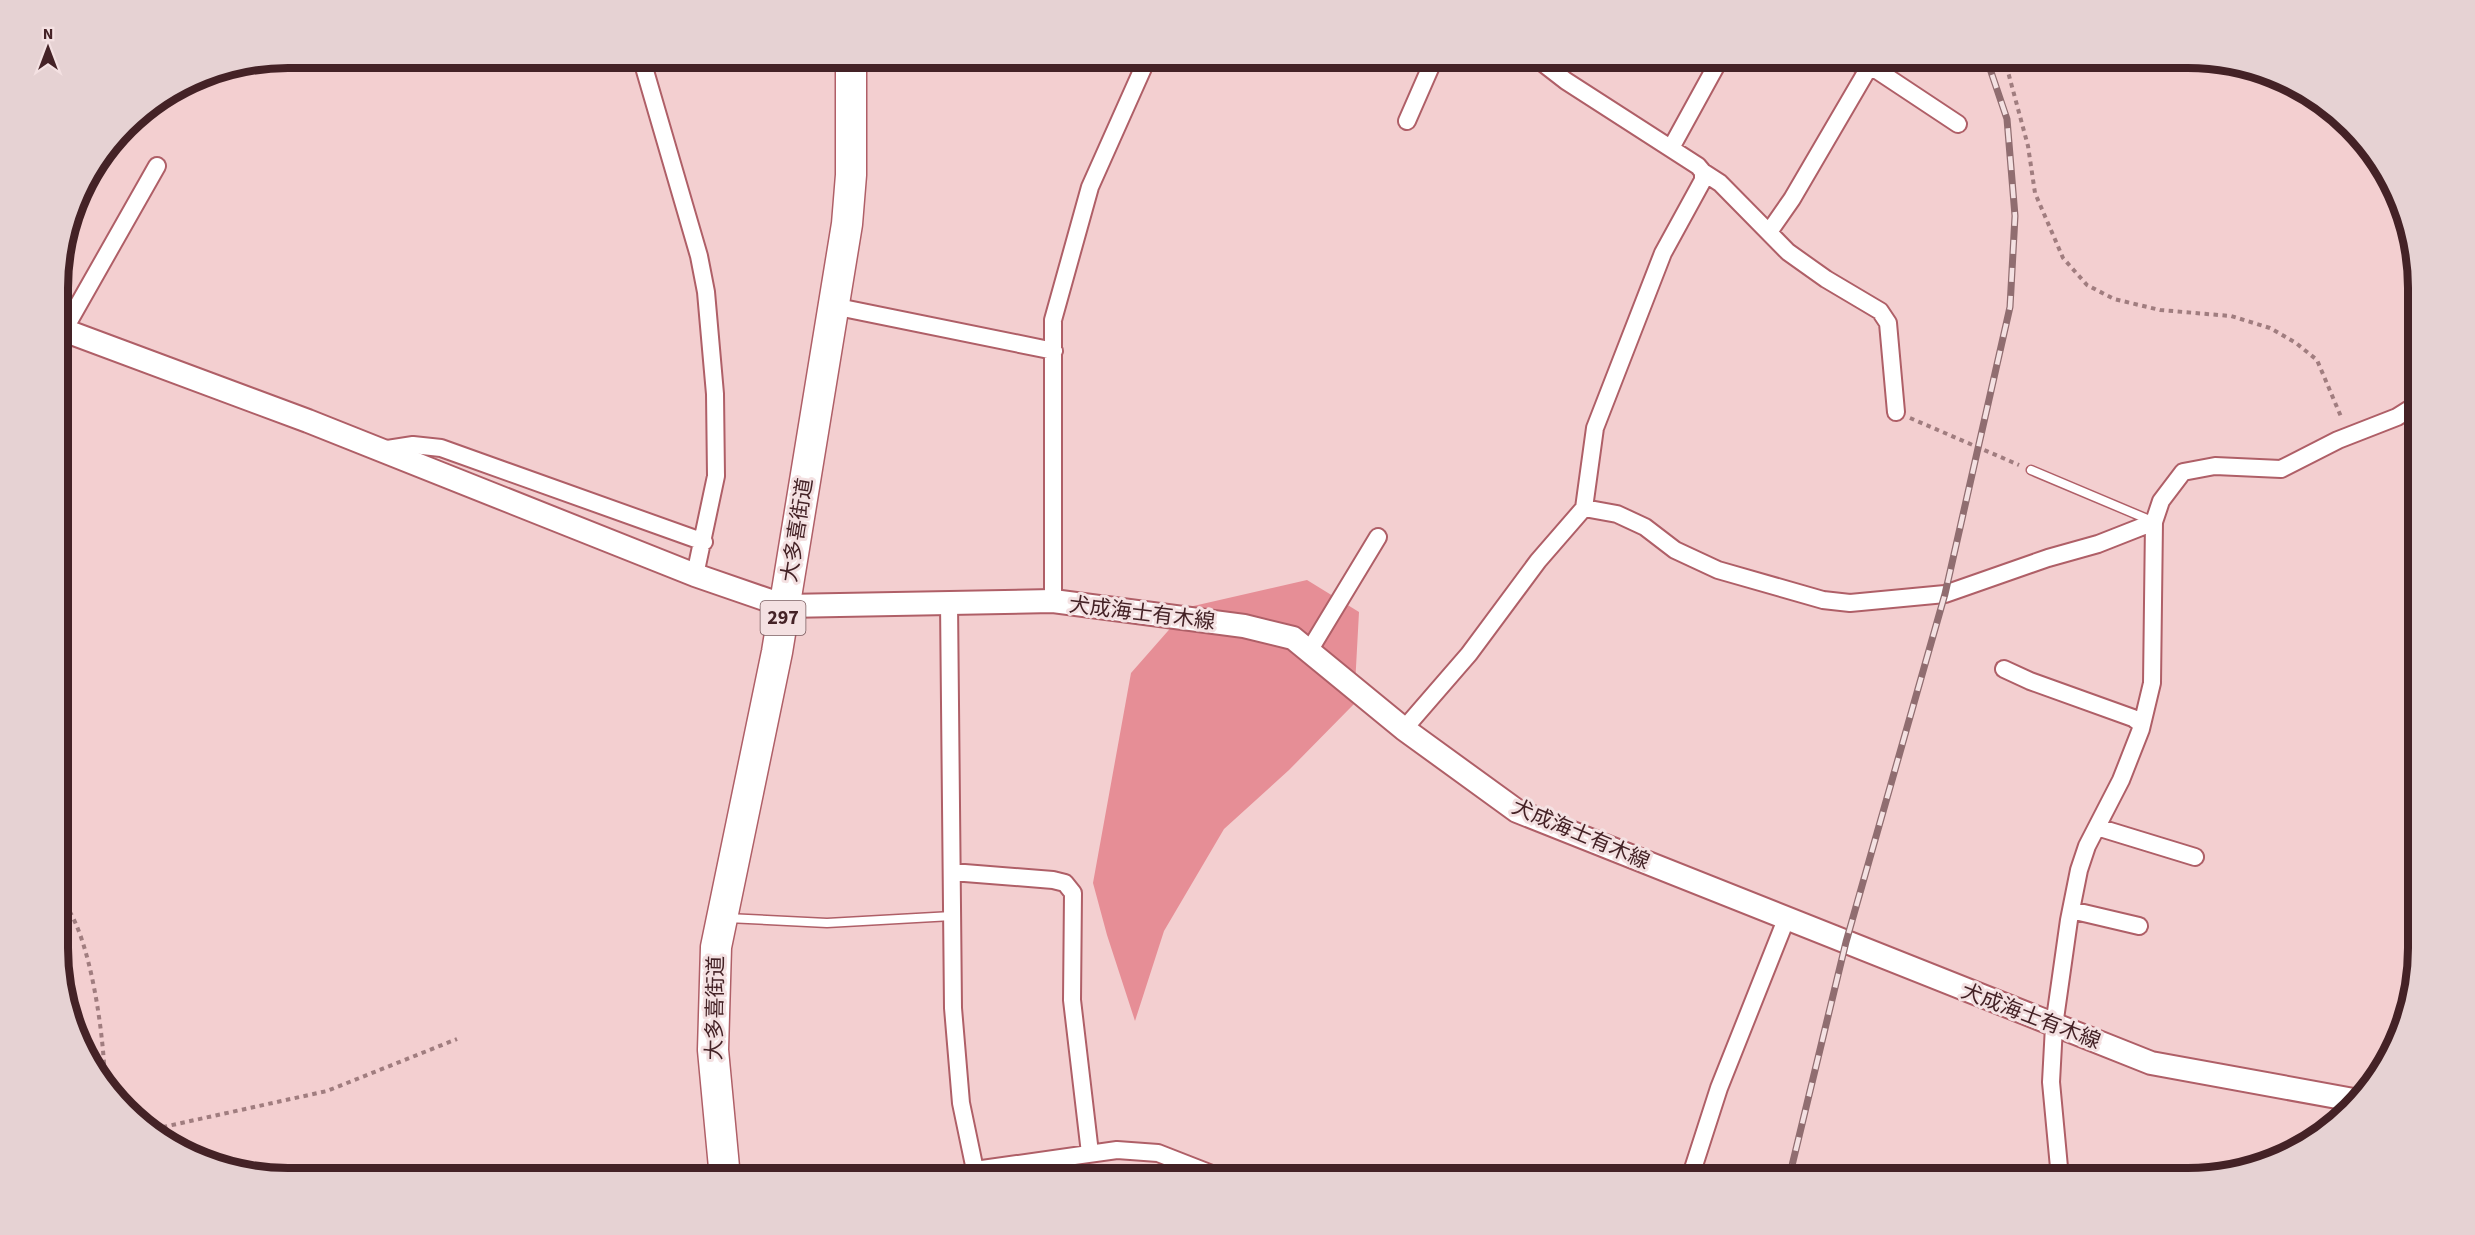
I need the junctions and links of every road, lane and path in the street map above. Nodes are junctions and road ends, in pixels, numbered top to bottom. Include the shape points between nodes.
1 (643, 68) edge
2 (851, 68) edge
3 (1143, 68) edge
4 (1430, 68) edge
5 (1549, 68) edge
6 (1715, 68) edge
7 (1868, 68) edge
8 (1876, 68) edge
9 (2007, 68) edge
10 (1407, 121) dead end
11 (1958, 124) dead end
12 (1671, 148) junction
13 (157, 166) dead end
14 (1703, 172) junction
15 (1769, 232) junction
16 (833, 306) junction
17 (68, 317) edge
18 (68, 332) edge
19 (1054, 351) junction
20 (2408, 410) edge
21 (1896, 412) joint
22 (2350, 436) junction
23 (381, 450) junction
24 (2031, 470) joint
25 (1584, 508) junction
26 (2154, 522) junction
27 (1378, 537) dead end
28 (704, 542) junction
29 (695, 575) junction
30 (1053, 601) junction
31 (949, 602) junction
32 (785, 606) junction
33 (1309, 651) junction
34 (2004, 669) dead end
35 (1404, 729) junction
36 (2141, 729) junction
37 (2097, 827) junction
38 (2195, 857) dead end
39 (952, 872) junction
40 (68, 907) edge
41 (2071, 910) junction
42 (952, 916) junction
43 (721, 918) junction
44 (1787, 918) junction
45 (2139, 926) dead end
46 (2054, 1026) junction
47 (457, 1039) dead end
48 (103, 1067) edge
49 (2347, 1099) edge
50 (161, 1127) edge
51 (1090, 1153) junction
52 (724, 1168) edge
53 (970, 1168) edge
54 (1005, 1168) edge
55 (1196, 1168) edge
56 (1693, 1168) edge
57 (2059, 1168) edge

1 - 28 street via 706,292 715,394 716,476
2 - 16 highway, 大多喜街道 / 297 via 850,202
3 - 19 street via 1090,187 1053,320
4 - 10 street
5 - 12 street
6 - 12 street
7 - 15 street
8 - 11 street
9 - 22 path via 2028,146 2035,193 2063,258 2087,285 2114,299 2160,310 2231,316 2270,328 2317,360
12 - 14 street
13 - 17 street
14 - 15 street via 1720,183
14 - 25 street via 1696,195 1663,253 1595,428
15 - 21 street via 1788,252 1880,311 1888,323
16 - 19 street
16 - 32 highway, 大多喜街道 / 297
18 - 23 main road
19 - 30 street
20 - 22 street
21 - 24 path
22 - 26 street via 2281,469 2215,466 2183,472 2161,501
23 - 28 street via 413,445 441,448
23 - 29 main road
24 - 26 lane
25 - 26 street via 1617,514 1646,527 1675,550 1718,570 1823,600 1850,603 1946,594
25 - 35 street via 1538,561 1469,654
26 - 36 street via 2152,683
27 - 33 street
28 - 29 street
29 - 32 main road
30 - 31 main road, 犬成海士有木線
30 - 33 main road, 犬成海士有木線 via 1244,626 1293,638
31 - 32 main road, 犬成海士有木線
31 - 39 street
32 - 43 highway, 大多喜街道 / 297
33 - 35 main road, 犬成海士有木線
34 - 36 street via 2133,718
35 - 44 main road, 犬成海士有木線 via 1517,811
36 - 37 street
37 - 38 street
37 - 41 street via 2079,870
39 - 42 street
39 - 51 street via 1053,880 1065,883 1073,893 1072,1000
40 - 48 path via 82,940 96,1000
41 - 45 street
41 - 46 street
42 - 43 lane via 827,923
42 - 53 street via 953,1008
43 - 52 highway, 大多喜街道 / 297 via 712,1016
44 - 46 main road, 犬成海士有木線
44 - 56 street via 1719,1088
46 - 49 main road, 犬成海士有木線 via 2151,1063
46 - 57 street via 2051,1082
47 - 50 path via 327,1091
51 - 54 street
51 - 55 street via 1158,1153

